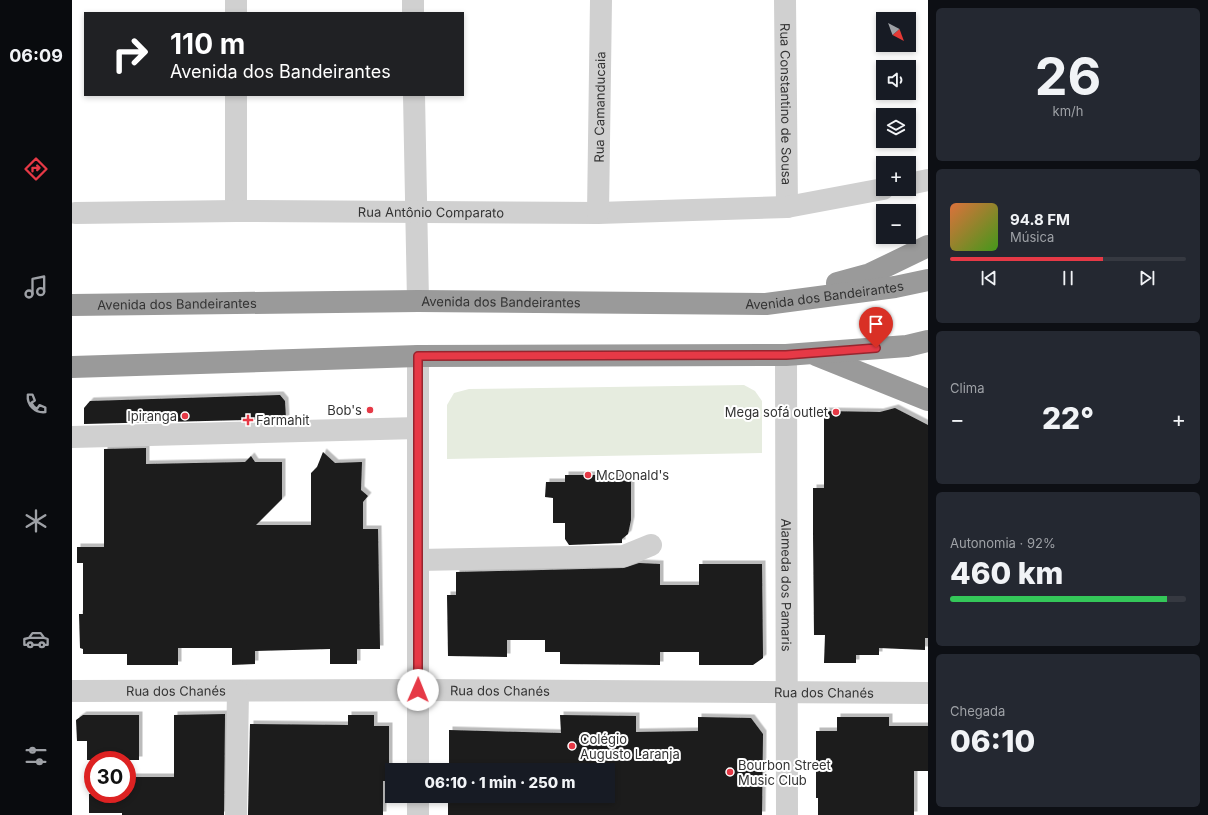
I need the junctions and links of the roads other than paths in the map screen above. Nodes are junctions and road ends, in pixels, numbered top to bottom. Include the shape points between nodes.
1 (236, 0) edge
2 (413, 0) edge
3 (601, 0) edge
4 (785, 0) edge
5 (236, 12) edge
6 (413, 12) edge
7 (236, 96) edge
8 (414, 96) edge
9 (928, 180) edge
10 (916, 183) edge
11 (876, 190) edge
12 (787, 207) junction
13 (236, 211) junction
14 (416, 212) junction
15 (74, 213) dead end
16 (598, 213) junction
17 (928, 246) edge
18 (928, 280) edge
19 (418, 301) junction
20 (766, 304) junction
21 (72, 305) edge
22 (928, 342) edge
23 (813, 353) junction
24 (786, 355) junction
25 (418, 356) junction
26 (72, 367) edge
27 (928, 400) edge
28 (418, 428) junction
29 (72, 437) edge
30 (651, 545) dead end
31 (418, 560) junction
32 (418, 690) junction
33 (72, 691) edge
34 (238, 691) junction
35 (787, 692) junction
36 (928, 693) edge
37 (418, 763) edge
38 (418, 803) edge
39 (236, 815) edge
40 (418, 815) edge
41 (787, 815) edge

1 - 5 street
2 - 6 street
3 - 16 street, Rua Camanducaia
4 - 12 street, Rua Constantino de Sousa
7 - 13 street
8 - 14 street
9 - 10 street
11 - 12 street, Rua Antônio Comparato
12 - 16 street, Rua Antônio Comparato
13 - 14 street, Rua Antônio Comparato
13 - 15 street, Rua Antônio Comparato
14 - 16 street, Rua Antônio Comparato
14 - 19 street
17 - 20 highway via 870,274
18 - 20 highway, Avenida dos Bandeirantes via 895,287
19 - 20 highway, Avenida dos Bandeirantes
19 - 21 highway, Avenida dos Bandeirantes
22 - 23 highway
23 - 24 highway
23 - 27 highway
24 - 25 highway
24 - 35 street, Alameda dos Pamaris
25 - 26 highway
25 - 28 street
28 - 29 street
28 - 31 street
30 - 31 street via 624,556
31 - 32 street
32 - 34 street, Rua dos Chanés
32 - 35 street, Rua dos Chanés
32 - 37 street
33 - 34 street, Rua dos Chanés
34 - 39 street
35 - 36 street, Rua dos Chanés
35 - 41 street, Alameda dos Pamaris
38 - 40 street

